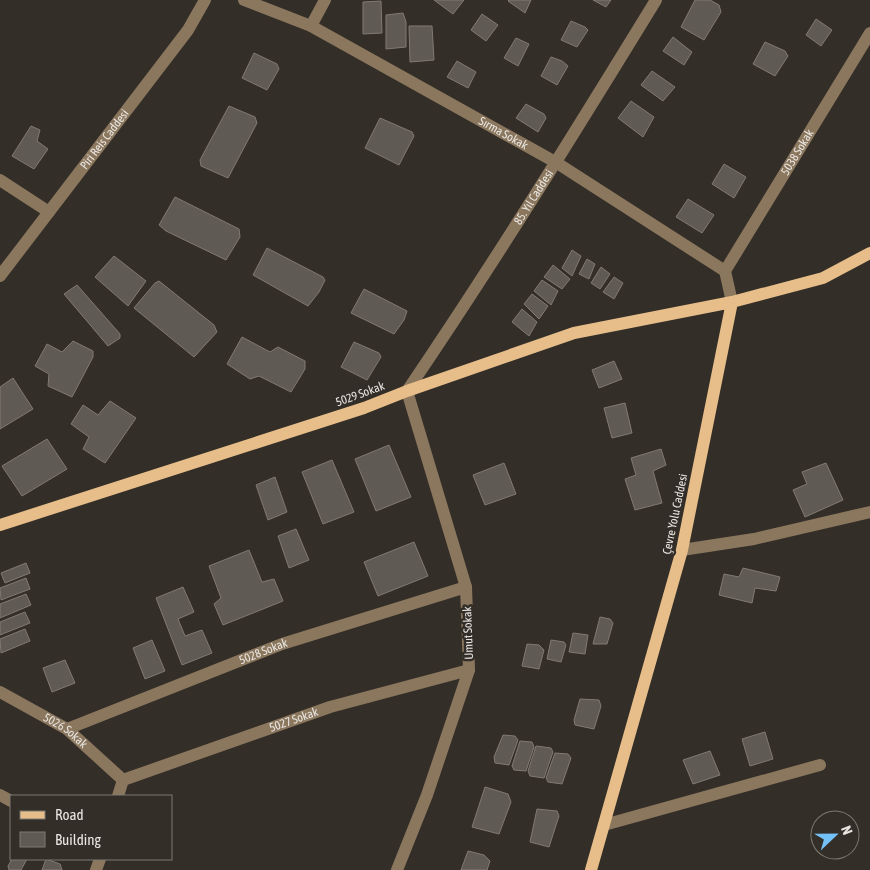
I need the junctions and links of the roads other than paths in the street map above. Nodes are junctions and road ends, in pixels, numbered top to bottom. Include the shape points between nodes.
1 (205, 0) edge
2 (244, 0) edge
3 (325, 0) edge
4 (656, 0) edge
5 (311, 26) junction
6 (870, 33) edge
7 (557, 163) junction
8 (0, 180) edge
9 (49, 212) junction
10 (870, 253) edge
11 (725, 271) junction
12 (0, 276) edge
13 (732, 302) junction
14 (407, 391) junction
15 (870, 512) edge
16 (0, 525) edge
17 (682, 550) junction
18 (466, 587) junction
19 (469, 670) junction
20 (0, 692) edge
21 (67, 729) junction
22 (820, 765) dead end
23 (123, 780) junction
24 (118, 795) edge
25 (604, 825) junction
26 (397, 870) edge
27 (591, 870) edge

1 - 9 street, Piri Reis Caddesi via 188,30
2 - 5 street, Sırma Sokak
3 - 5 street
4 - 7 street, 85. Yıl Caddesi
5 - 7 street, Sırma Sokak
6 - 11 street, 5038 Sokak
7 - 11 street, Sırma Sokak
7 - 14 street, 85. Yıl Caddesi
8 - 9 street
9 - 12 street, Piri Reis Caddesi
10 - 13 main road via 823,278
11 - 13 street
13 - 14 main road, 5029 Sokak via 574,334
13 - 17 main road, Çevre Yolu Caddesi
14 - 16 main road, 5029 Sokak via 364,408
14 - 18 street, Umut Sokak
15 - 17 street via 754,540
17 - 25 main road, Çevre Yolu Caddesi
18 - 19 street, Umut Sokak
18 - 21 street, 5028 Sokak via 282,644
19 - 23 street, 5027 Sokak via 330,707
19 - 26 street, Umut Sokak via 427,795
20 - 21 street, 5026 Sokak
21 - 23 street, 5026 Sokak
22 - 25 street
23 - 24 street
25 - 27 main road, Çevre Yolu Caddesi

